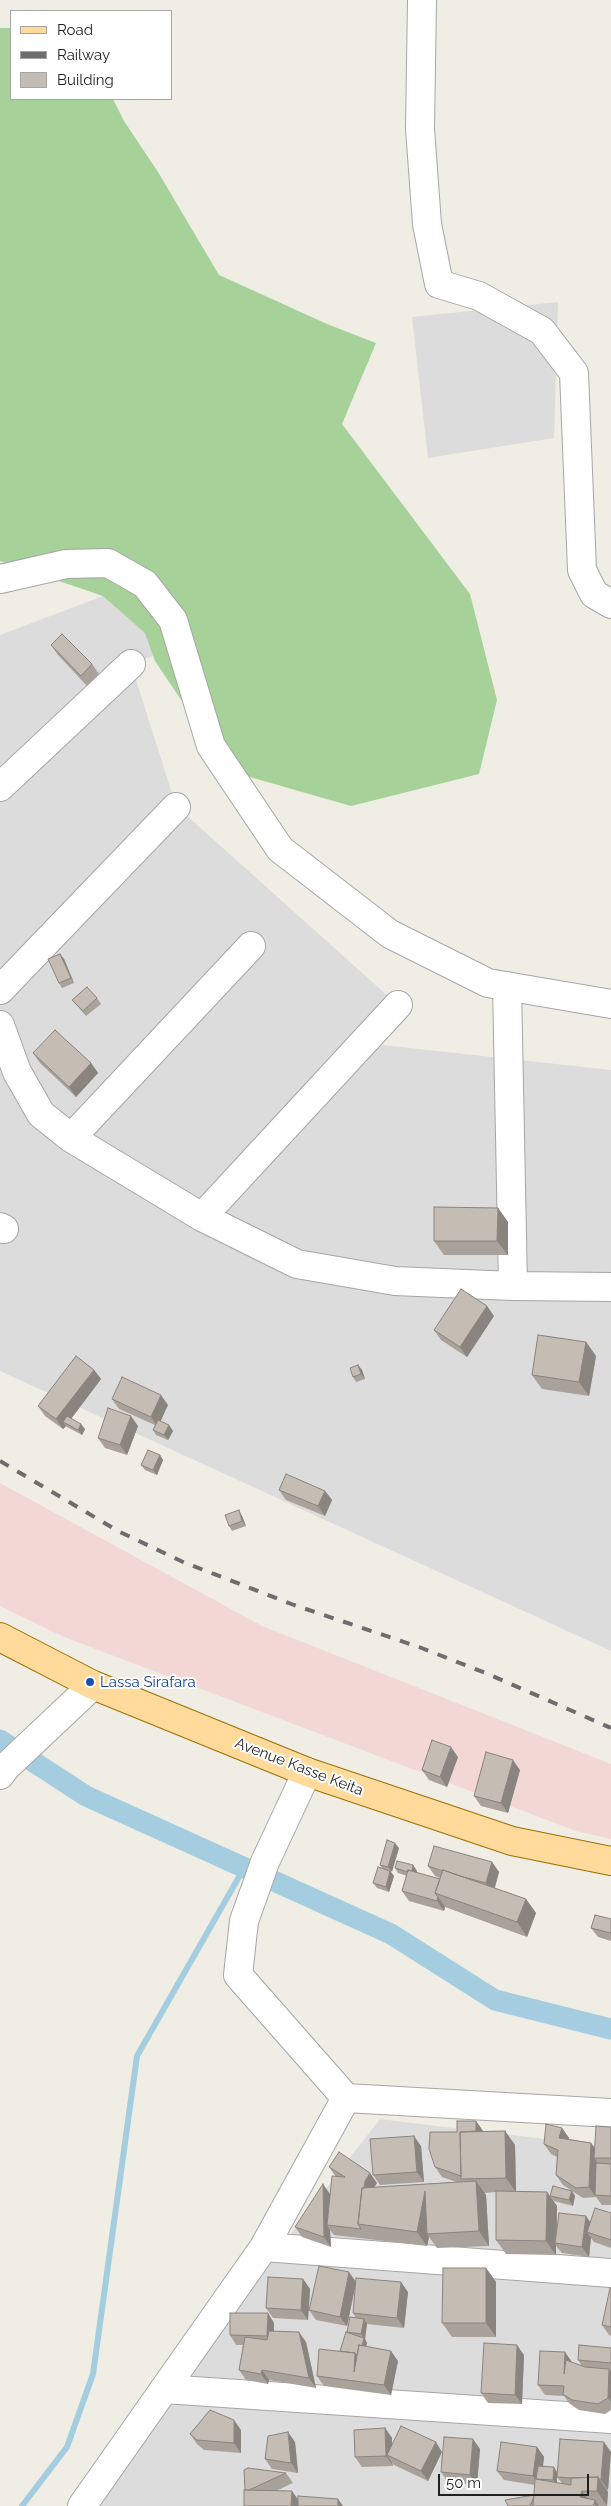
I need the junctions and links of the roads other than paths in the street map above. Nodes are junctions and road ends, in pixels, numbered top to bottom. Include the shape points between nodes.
1 (422, 0) edge
2 (0, 579) edge
3 (611, 604) edge
4 (131, 664) dead end
5 (0, 787) edge
6 (176, 807) dead end
7 (251, 946) dead end
8 (507, 986) junction
9 (0, 990) edge
10 (611, 1004) edge
11 (398, 1005) dead end
12 (0, 1025) edge
13 (71, 1138) junction
14 (202, 1218) junction
15 (513, 1286) junction
16 (611, 1287) edge
17 (0, 1637) edge
18 (93, 1685) junction
19 (3, 1771) edge
20 (307, 1772) junction
21 (611, 1861) edge
22 (346, 2098) junction
23 (611, 2113) edge
24 (264, 2247) junction
25 (611, 2273) edge
26 (164, 2389) junction
27 (611, 2419) edge
28 (82, 2506) edge

1 - 3 street via 420,129 426,224 438,284 479,296 542,331 574,373 582,570 594,594
2 - 8 street via 66,564 108,563 145,584 173,620 211,746 280,850 390,934 488,983
4 - 5 street
6 - 9 street
7 - 13 street
8 - 10 street
8 - 15 street
11 - 14 street
12 - 13 street via 17,1072 41,1114
13 - 14 street
14 - 15 street via 297,1264 395,1281
15 - 16 street
17 - 18 main road, Avenue Kasse Keita
18 - 19 street
18 - 20 main road, Avenue Kasse Keita
20 - 21 main road, Avenue Kasse Keita via 512,1841
20 - 22 street via 265,1862 244,1920 238,1974
22 - 23 street
22 - 24 street
24 - 25 street
24 - 26 street
26 - 27 street
26 - 28 street

